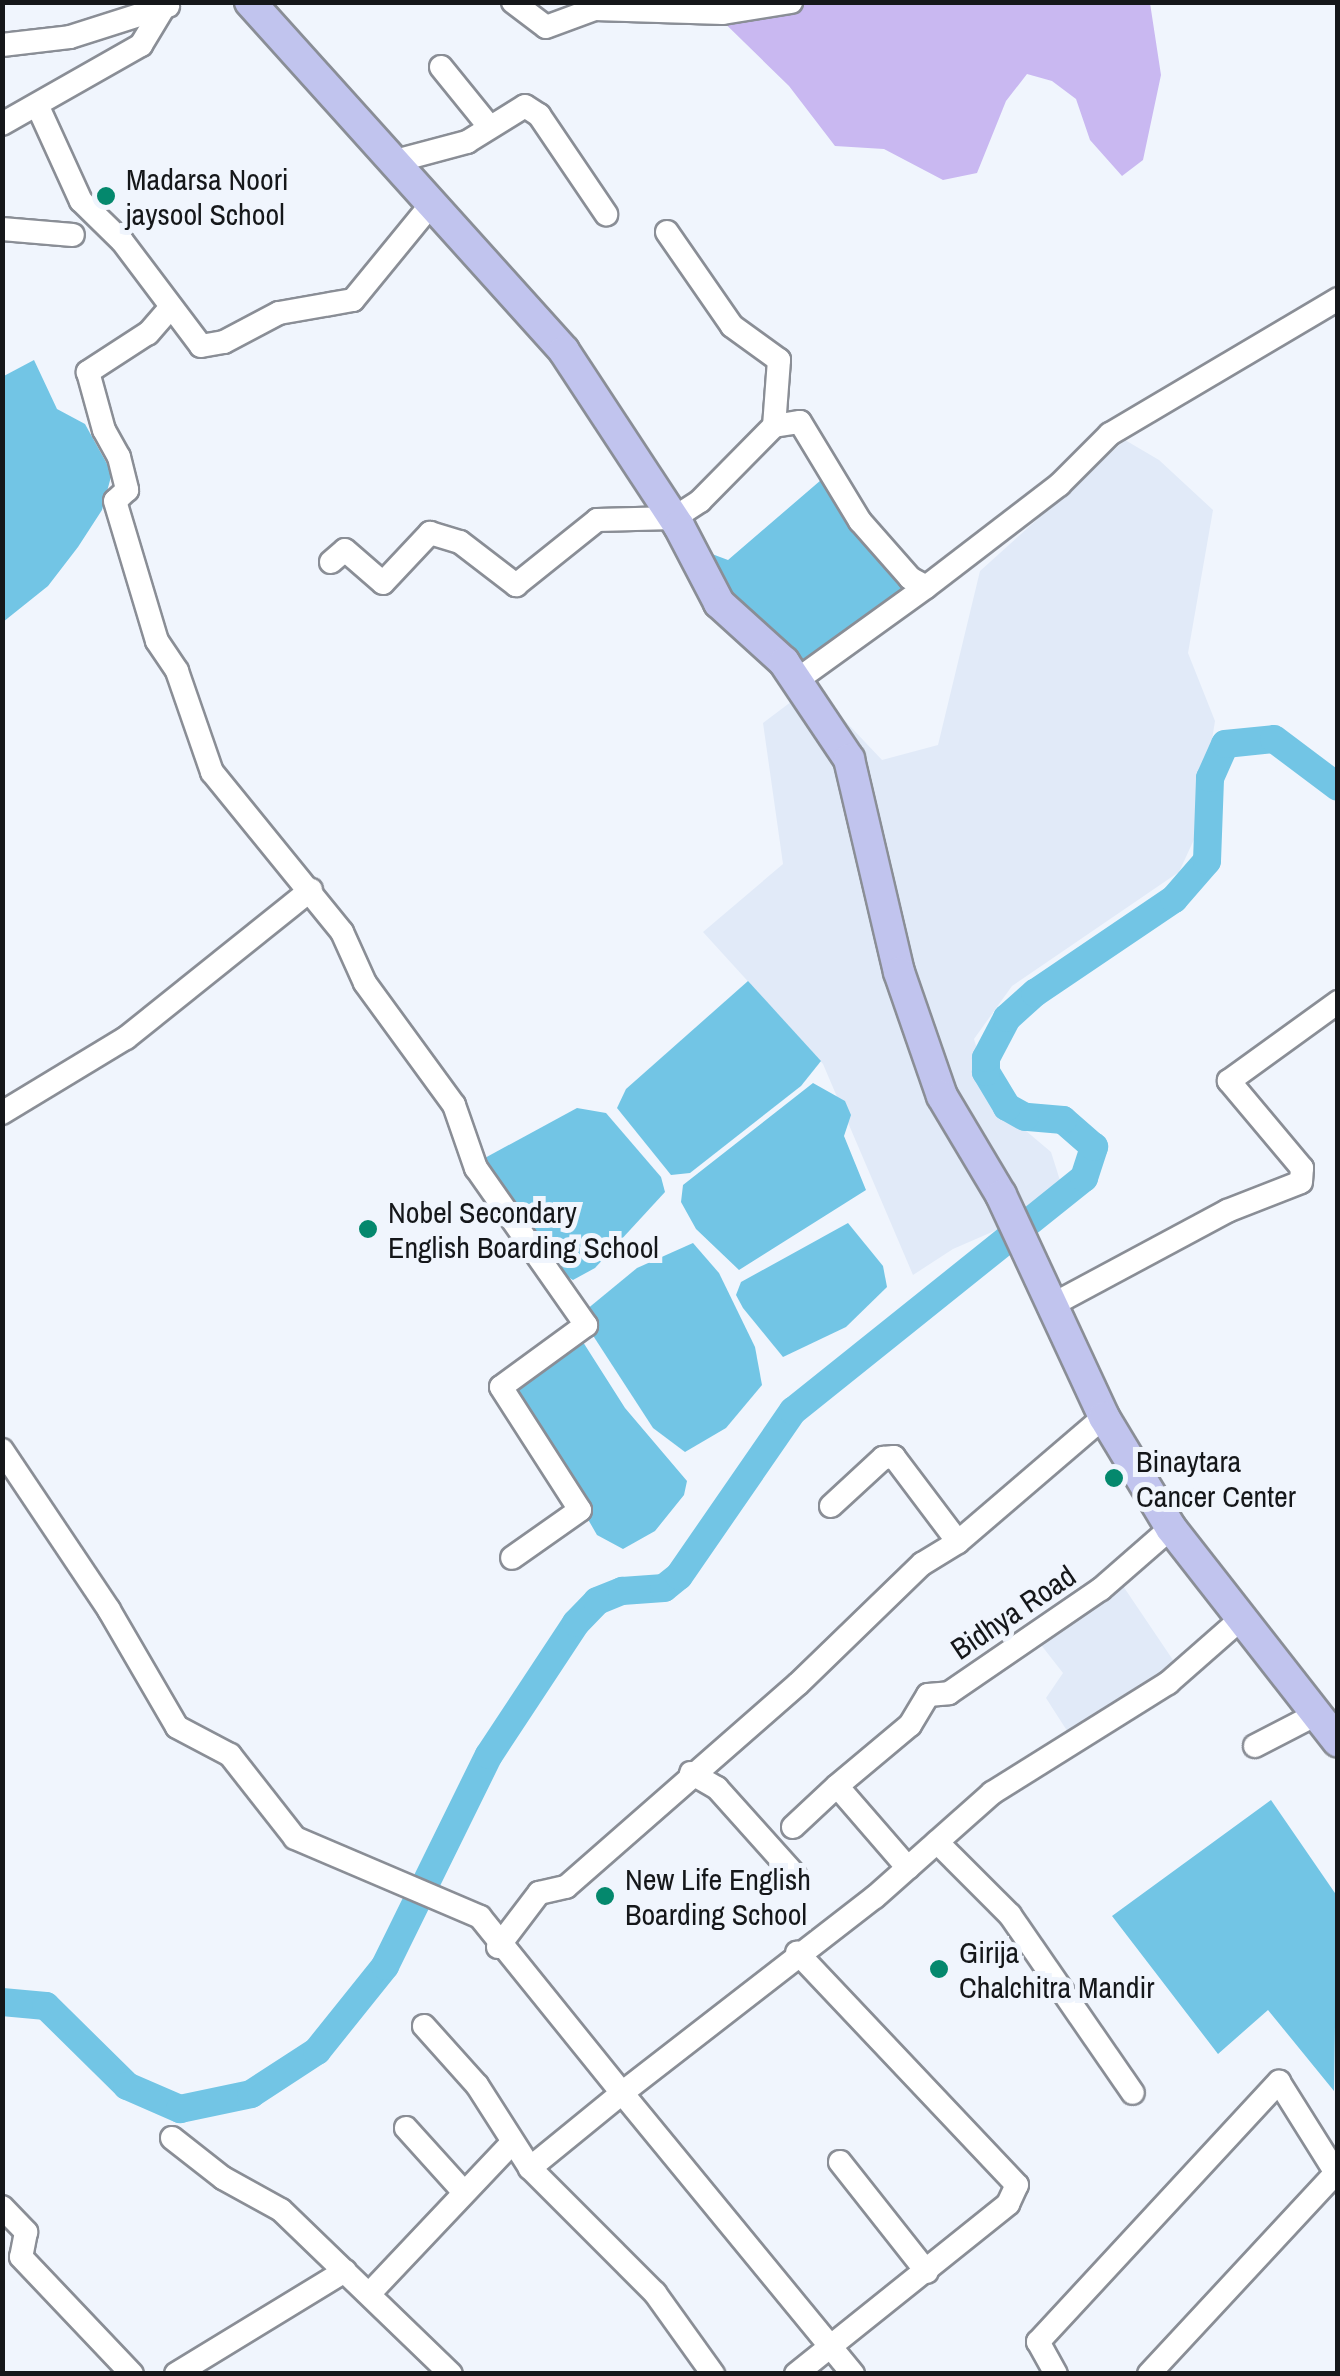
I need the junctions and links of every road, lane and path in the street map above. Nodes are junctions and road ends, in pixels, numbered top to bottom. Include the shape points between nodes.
1 (250, 2) edge
2 (512, 2) edge
3 (791, 2) edge
4 (170, 5) edge
5 (2, 45) edge
6 (441, 67) dead end
7 (39, 109) junction
8 (2, 124) edge
9 (488, 124) junction
10 (392, 162) junction
11 (430, 206) junction
12 (606, 214) dead end
13 (2, 229) edge
14 (667, 232) dead end
15 (73, 235) dead end
16 (1338, 299) edge
17 (171, 307) junction
18 (774, 426) junction
19 (674, 518) junction
20 (330, 562) dead end
21 (926, 586) junction
22 (796, 680) junction
23 (311, 890) junction
24 (1338, 1002) edge
25 (2, 1113) edge
26 (1052, 1305) junction
27 (1104, 1417) junction
28 (2, 1450) edge
29 (831, 1506) dead end
30 (1171, 1528) junction
31 (958, 1542) junction
32 (512, 1558) dead end
33 (1243, 1617) junction
34 (1317, 1714) junction
35 (1338, 1742) edge
36 (1255, 1746) dead end
37 (691, 1773) junction
38 (836, 1786) junction
39 (793, 1827) dead end
40 (937, 1842) junction
41 (908, 1868) junction
42 (795, 1875) dead end
43 (498, 1948) junction
44 (798, 1952) junction
45 (424, 2026) dead end
46 (622, 2093) junction
47 (1133, 2093) dead end
48 (406, 2128) dead end
49 (172, 2138) dead end
50 (512, 2143) junction
51 (840, 2162) dead end
52 (530, 2168) junction
53 (1337, 2175) edge
54 (463, 2192) junction
55 (2, 2207) edge
56 (346, 2271) junction
57 (927, 2272) junction
58 (370, 2293) junction
59 (833, 2343) junction
60 (132, 2374) edge
61 (176, 2374) edge
62 (451, 2374) edge
63 (713, 2374) edge
64 (796, 2374) edge
65 (853, 2374) edge
66 (1056, 2374) edge
67 (1149, 2374) edge

1 - 10 main road
2 - 3 street via 546,27 595,9 723,13
4 - 5 street via 70,37
4 - 7 street via 141,45
6 - 9 street
7 - 8 street
7 - 17 street via 81,200
9 - 10 street via 467,142
9 - 12 street via 525,106 539,115
10 - 11 main road
11 - 17 street via 353,300 279,314 224,342 201,346
11 - 19 main road via 564,351
13 - 15 street
14 - 18 street via 732,326 779,360
16 - 21 street via 1110,434 1059,485
17 - 23 street via 148,332 88,372 127,490 115,500 122,532 157,640 184,687 212,772
18 - 19 street
18 - 21 street via 800,422 860,521 910,578
19 - 20 street via 596,520 516,585 460,542 430,533 383,582 346,550
19 - 22 main road via 718,604
21 - 22 street
22 - 26 main road via 849,759 899,972 942,1096 1001,1195
23 - 25 street via 115,1046
23 - 32 street via 342,932 370,989 454,1105 493,1194 586,1326 501,1388 580,1510
24 - 26 street via 1229,1080 1302,1168 1301,1182 1227,1211
26 - 27 main road
27 - 30 main road
27 - 31 street
28 - 43 street via 177,1726 230,1755 295,1838 387,1872 480,1918
29 - 31 street via 883,1458 894,1456
30 - 33 main road
30 - 38 street, Bidhya Road via 1101,1589 949,1693 928,1695 910,1724
31 - 37 street via 922,1564 798,1684
33 - 34 main road
33 - 40 street via 1168,1683 992,1793
34 - 35 main road
34 - 36 street
37 - 42 street via 717,1788
37 - 43 street via 566,1887 539,1893
38 - 39 street
38 - 41 street
40 - 41 street
40 - 47 street via 1010,1915
41 - 44 street
43 - 46 street
44 - 46 street
44 - 57 street via 1017,2185 1008,2204
45 - 50 street via 477,2085
46 - 52 street
46 - 59 street
48 - 54 street
49 - 56 street via 223,2178 281,2210
50 - 52 street
50 - 54 street
51 - 57 street
52 - 63 street via 655,2293
53 - 66 street via 1279,2082 1038,2342
53 - 67 street
54 - 58 street
55 - 60 street via 26,2232 21,2257
56 - 58 street
56 - 61 street
57 - 59 street
58 - 62 street
59 - 64 street
59 - 65 street

